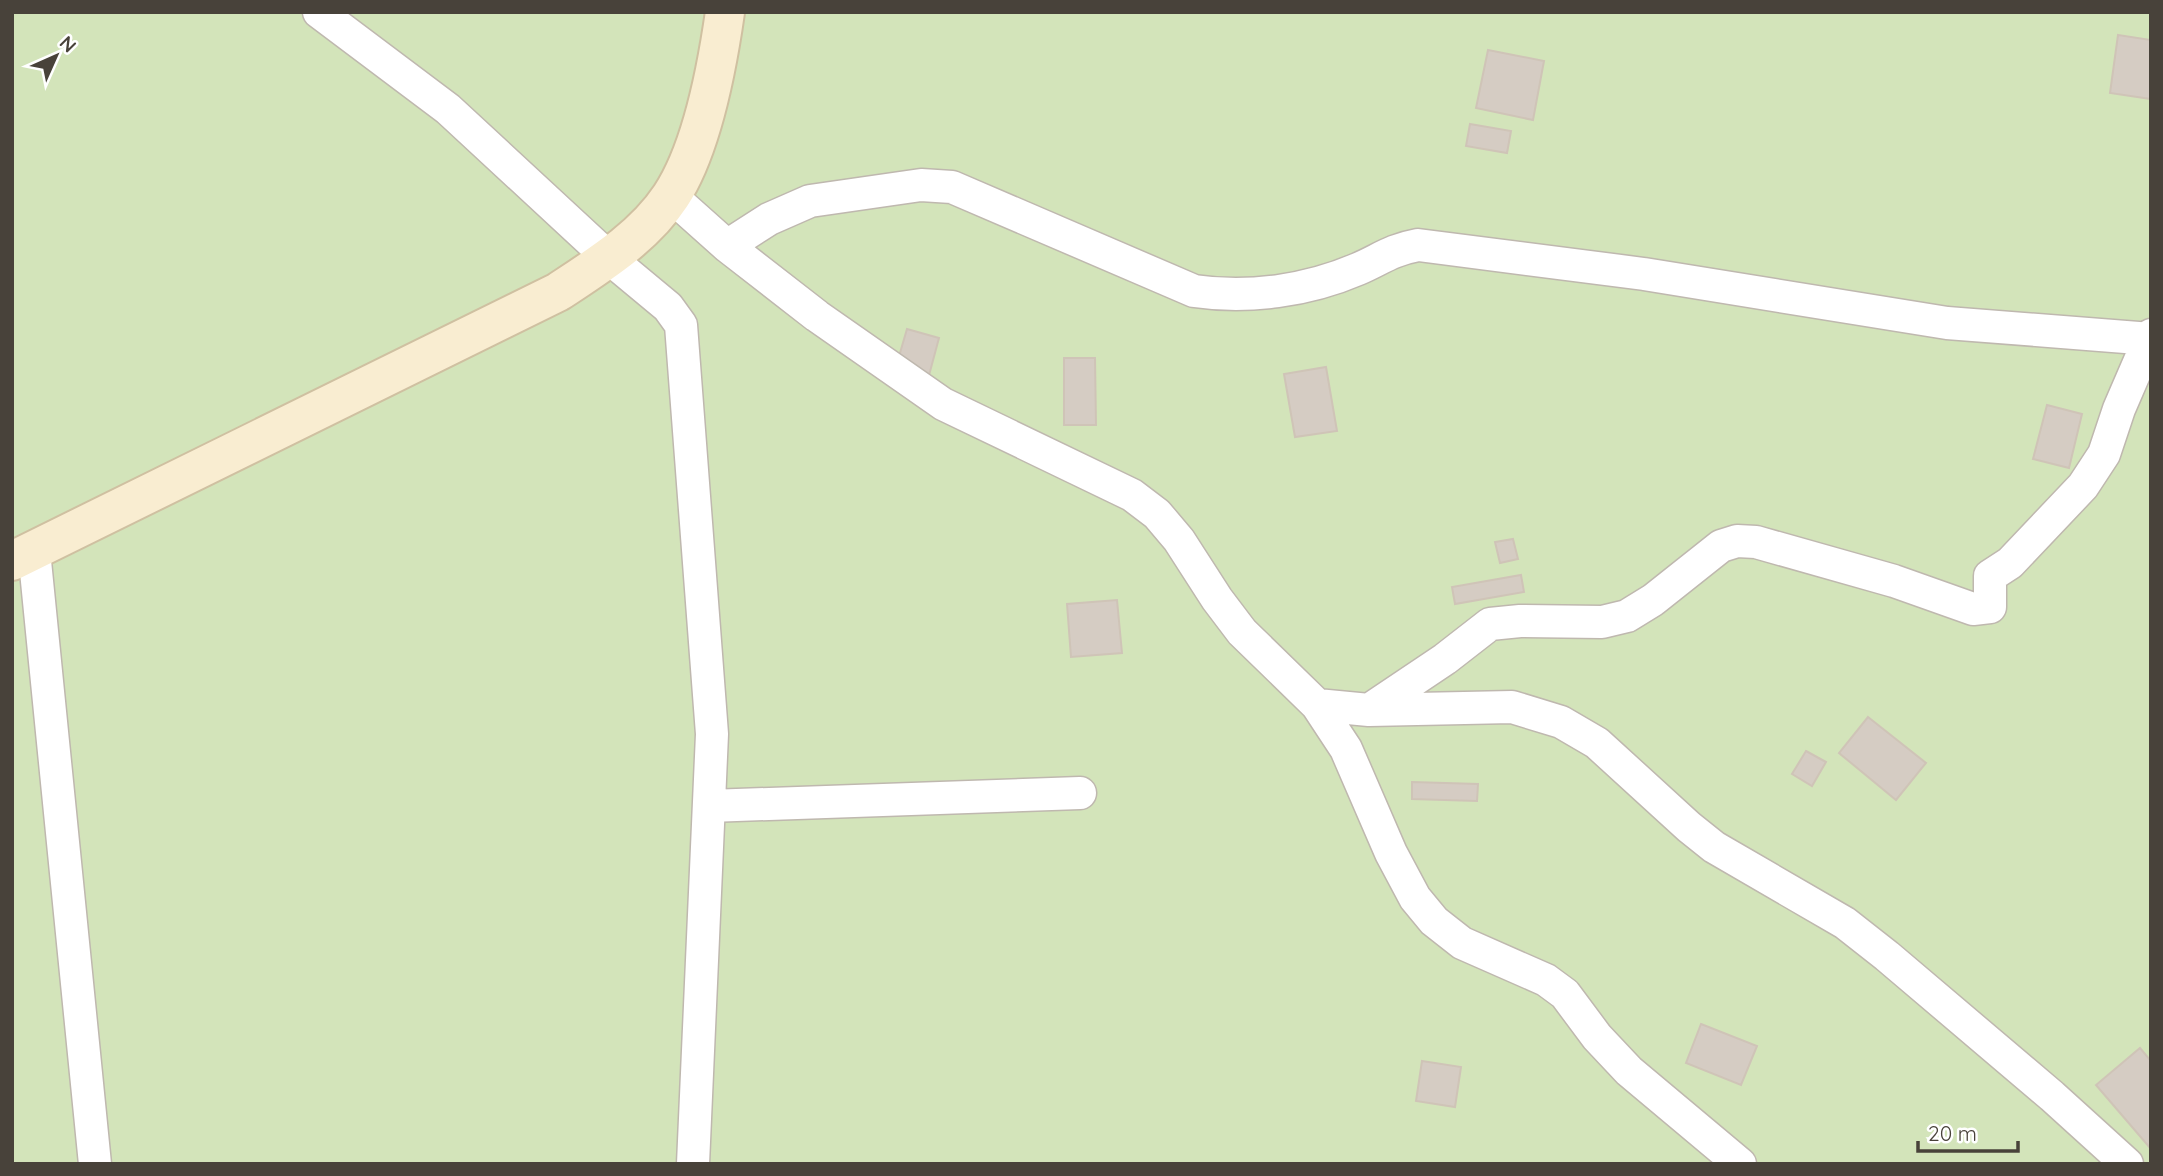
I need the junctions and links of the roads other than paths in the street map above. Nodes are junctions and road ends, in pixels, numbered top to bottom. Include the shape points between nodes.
1 (319, 12) edge
2 (725, 12) edge
3 (671, 195) junction
4 (727, 246) junction
5 (609, 258) junction
6 (2150, 337) edge
7 (23, 556) edge
8 (1317, 705) junction
9 (1369, 710) junction
10 (1080, 793) dead end
11 (709, 806) junction
12 (94, 1164) edge
13 (693, 1164) edge
14 (1740, 1164) edge
15 (2127, 1164) edge

1 - 5 street via 448,109
2 - 3 street via 696,142
3 - 4 street
3 - 5 street via 648,224
4 - 6 street via 769,219 810,201 921,185 953,187 1194,291 1223,295 1305,285 1418,245 1644,274 1947,323
4 - 8 street via 943,404 1132,495 1157,514 1242,632
5 - 7 street via 558,292
5 - 11 street via 668,307 681,326 712,734
6 - 9 street via 2104,454 2082,486 2010,563 1990,576 1990,607 1973,609 1894,581 1769,545 1737,541 1721,546 1626,616 1602,622 1490,624
7 - 12 street
8 - 9 street
8 - 14 street via 1346,749 1415,898 1434,921 1462,943 1546,980 1565,995 1629,1071
9 - 15 street via 1512,707 1561,722 1597,743 1714,847 1845,923 1887,956
10 - 11 street
11 - 13 street

